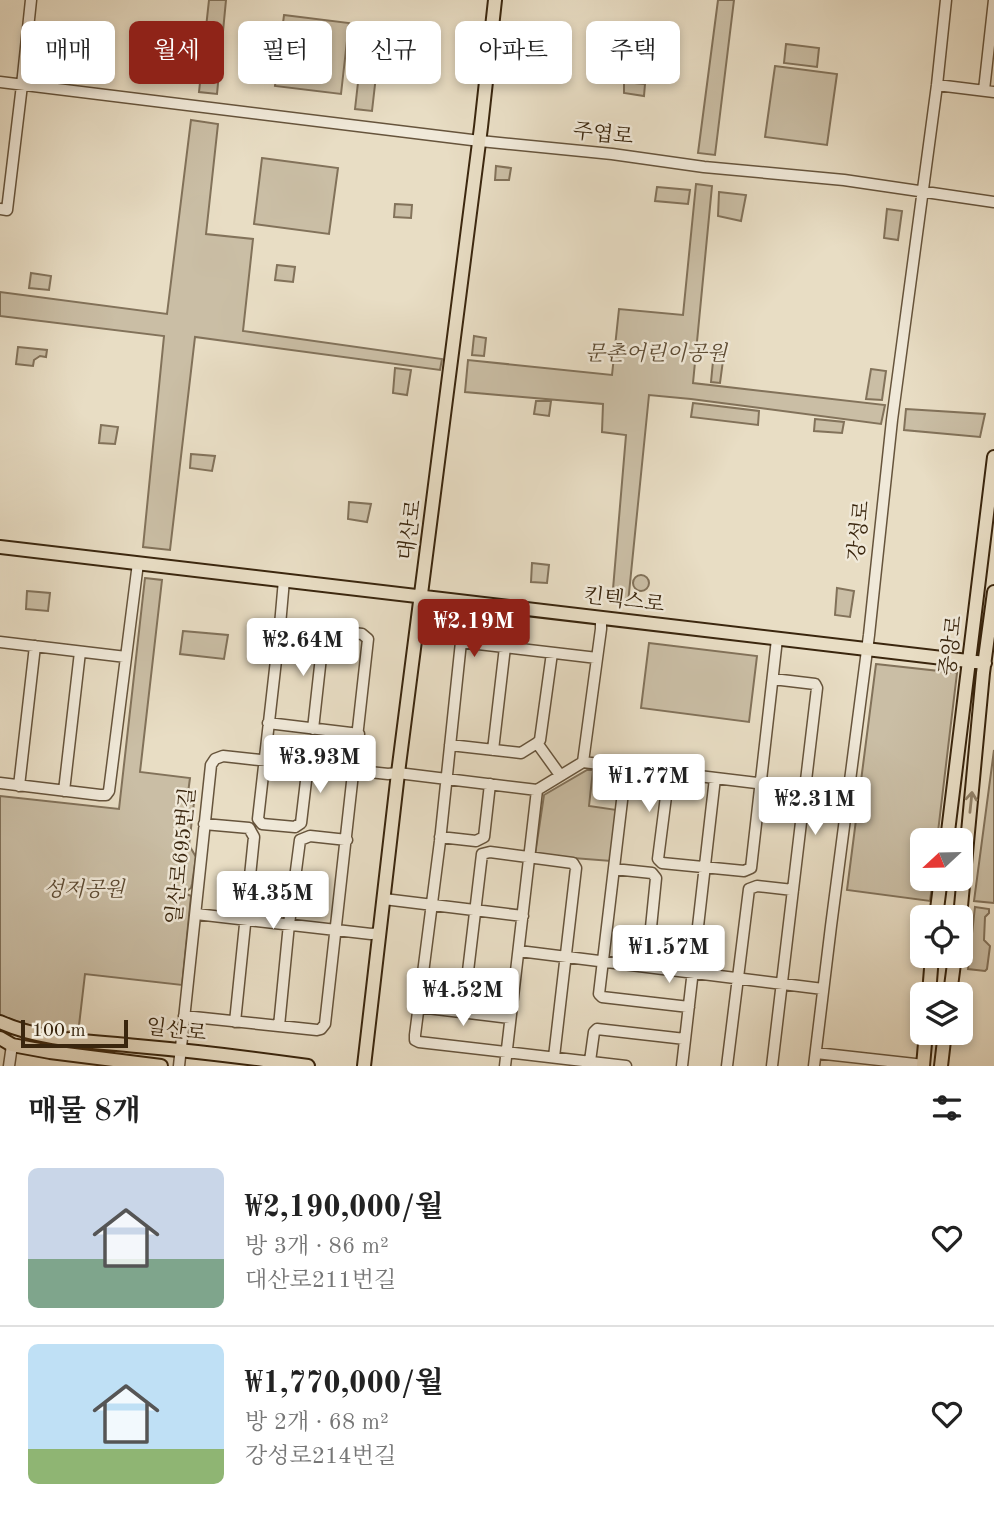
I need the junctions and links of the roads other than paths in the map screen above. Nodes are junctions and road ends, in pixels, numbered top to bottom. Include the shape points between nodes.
1 (31, 0) edge
2 (495, 0) edge
3 (946, 0) edge
4 (993, 0) edge
5 (0, 82) edge
6 (22, 85) junction
7 (937, 85) junction
8 (989, 91) edge
9 (480, 141) junction
10 (922, 192) junction
11 (994, 202) edge
12 (0, 209) edge
13 (994, 457) edge
14 (0, 547) edge
15 (138, 563) junction
16 (284, 580) junction
17 (994, 592) edge
18 (422, 596) junction
19 (601, 618) junction
20 (280, 625) junction
21 (324, 630) junction
22 (777, 639) junction
23 (0, 642) edge
24 (35, 646) junction
25 (505, 647) junction
26 (867, 649) junction
27 (80, 652) junction
28 (552, 653) junction
29 (126, 657) junction
30 (597, 658) junction
31 (970, 661) junction
32 (990, 664) edge
33 (773, 679) junction
34 (268, 723) junction
35 (313, 729) junction
36 (359, 734) junction
37 (537, 743) junction
38 (450, 745) junction
39 (493, 750) junction
40 (264, 761) junction
41 (583, 762) junction
42 (308, 764) junction
43 (626, 767) junction
44 (354, 770) junction
45 (670, 772) junction
46 (398, 773) junction
47 (560, 775) junction
48 (715, 778) junction
49 (446, 779) junction
50 (0, 783) edge
51 (761, 783) junction
52 (489, 784) junction
53 (19, 786) junction
54 (806, 789) junction
55 (537, 790) junction
56 (64, 791) junction
57 (848, 794) junction
58 (204, 824) junction
59 (949, 828) edge
60 (440, 837) junction
61 (347, 839) junction
62 (529, 858) junction
63 (705, 867) junction
64 (614, 869) junction
65 (793, 886) junction
66 (384, 899) junction
67 (431, 904) junction
68 (961, 905) edge
69 (475, 910) junction
70 (196, 914) junction
71 (523, 916) junction
72 (245, 920) junction
73 (289, 924) junction
74 (336, 929) junction
75 (380, 933) junction
76 (519, 951) junction
77 (566, 957) junction
78 (602, 962) junction
79 (647, 967) junction
80 (693, 973) junction
81 (737, 978) junction
82 (782, 984) junction
83 (823, 989) junction
84 (419, 1007) junction
85 (689, 1007) junction
86 (463, 1013) junction
87 (184, 1016) junction
88 (510, 1018) junction
89 (0, 1022) edge
90 (235, 1022) junction
91 (279, 1026) junction
92 (0, 1038) edge
93 (685, 1040) junction
94 (12, 1045) junction
95 (925, 1045) edge
96 (943, 1045) edge
97 (180, 1051) junction
98 (507, 1052) junction
99 (816, 1054) junction
100 (554, 1058) junction
101 (587, 1061) junction
102 (923, 1065) edge
103 (9, 1066) edge
104 (161, 1066) edge
105 (179, 1066) edge
106 (308, 1066) edge
107 (364, 1066) edge
108 (505, 1066) edge
109 (626, 1066) edge
110 (682, 1066) edge
111 (727, 1066) edge
112 (772, 1066) edge
113 (814, 1066) edge
114 (941, 1066) edge

1 - 6 street
2 - 9 main road, 대산로
3 - 7 street, 강성로
4 - 8 street
5 - 6 street, 주엽로
6 - 9 street, 주엽로
6 - 12 street via 7,210
7 - 8 street
7 - 10 street, 강성로
9 - 10 street, 주엽로
9 - 18 main road, 대산로
10 - 11 street, 주엽로
10 - 26 street, 강성로
13 - 31 main road, 중앙로
14 - 15 main road, 킨텍스로
15 - 16 main road, 킨텍스로
15 - 29 street
16 - 18 main road, 킨텍스로
16 - 20 street
17 - 32 main road, 중앙로
18 - 19 main road, 킨텍스로
18 - 46 main road, 대산로
19 - 22 main road, 킨텍스로
19 - 30 street
20 - 21 street
20 - 34 street
21 - 35 street
21 - 36 street via 362,634 368,639
22 - 26 main road, 킨텍스로
22 - 33 street
23 - 24 street
24 - 27 street
24 - 53 street
25 - 28 street
25 - 38 street via 461,642
25 - 39 street
26 - 31 main road, 킨텍스로
26 - 57 street, 강성로
27 - 29 street
27 - 56 street
28 - 30 street
28 - 37 street
29 - 56 street via 109,792
30 - 41 street
31 - 32 main road, 킨텍스로
31 - 59 main road, 중앙로
68 -> 32 main road, 중앙로
33 - 51 street
33 - 54 street via 815,684 817,688
34 - 35 street
34 - 40 street
35 - 36 street
36 - 44 street
37 - 39 street via 521,753
37 - 47 street
38 - 39 street
38 - 49 street
40 - 42 street, 일산로695번길
40 - 42 street via 258,819 262,824 295,827 301,822
40 - 58 street, 일산로695번길 via 215,758
41 - 43 street
41 - 47 street
42 - 44 street, 일산로695번길
43 - 45 street
43 - 64 street
44 - 46 street, 일산로695번길
44 - 61 street
45 - 48 street
45 - 63 street via 658,859
46 - 49 street, 일산로695번길
46 - 66 main road, 대산로
47 - 55 street
48 - 51 street
48 - 63 street
49 - 52 street, 일산로695번길
49 - 60 street
50 - 53 street
51 - 54 street
51 - 63 street via 751,867 744,871
52 - 55 street, 일산로695번길
52 - 60 street via 484,837 476,841
53 - 56 street
54 - 57 street
54 - 65 street
55 - 62 street
57 - 83 street, 강성로
58 - 70 street, 일산로695번길
58 - 72 street via 249,828 254,836
60 - 67 street
61 - 73 street via 310,836 300,840
61 - 74 street
62 - 69 street via 482,854
62 - 71 street
62 - 77 street via 573,863 576,868
63 - 80 street
64 - 78 street
64 - 79 street via 652,873 656,878
65 - 81 street via 749,889
65 - 82 street
66 - 67 street
66 - 75 main road, 대산로
67 - 69 street
67 - 84 street
69 - 71 street
69 - 86 street
70 - 72 street
70 - 87 street, 일산로695번길
71 - 76 street
72 - 73 street
72 - 90 street
73 - 74 street
73 - 91 street
74 - 75 street
74 - 91 street via 325,1024 317,1030
75 - 107 main road, 대산로
76 - 77 street
76 - 88 street
77 - 78 street
77 - 100 street
78 - 79 street
78 - 85 street via 602,997
79 - 80 street
80 - 81 street
80 - 85 street
81 - 82 street
81 - 111 street
82 - 83 street
82 - 112 street
83 - 99 street, 강성로
84 - 86 street
84 - 98 street via 415,1040
85 - 93 street
86 - 88 street
87 - 90 street
87 - 97 street, 일산로695번길
88 - 98 street
89 - 97 main road, 일산로 via 40,1035
90 - 91 street
92 - 94 main road, 일산로
93 - 101 street via 597,1029
93 - 110 street
94 - 103 street
94 - 104 main road, 일산로
95 - 102 main road
96 - 114 main road
97 - 105 street, 일산로695번길
97 - 106 main road, 일산로
98 - 100 street
98 - 108 street
99 - 102 street
99 - 113 street, 강성로
100 - 101 street
101 - 109 street

